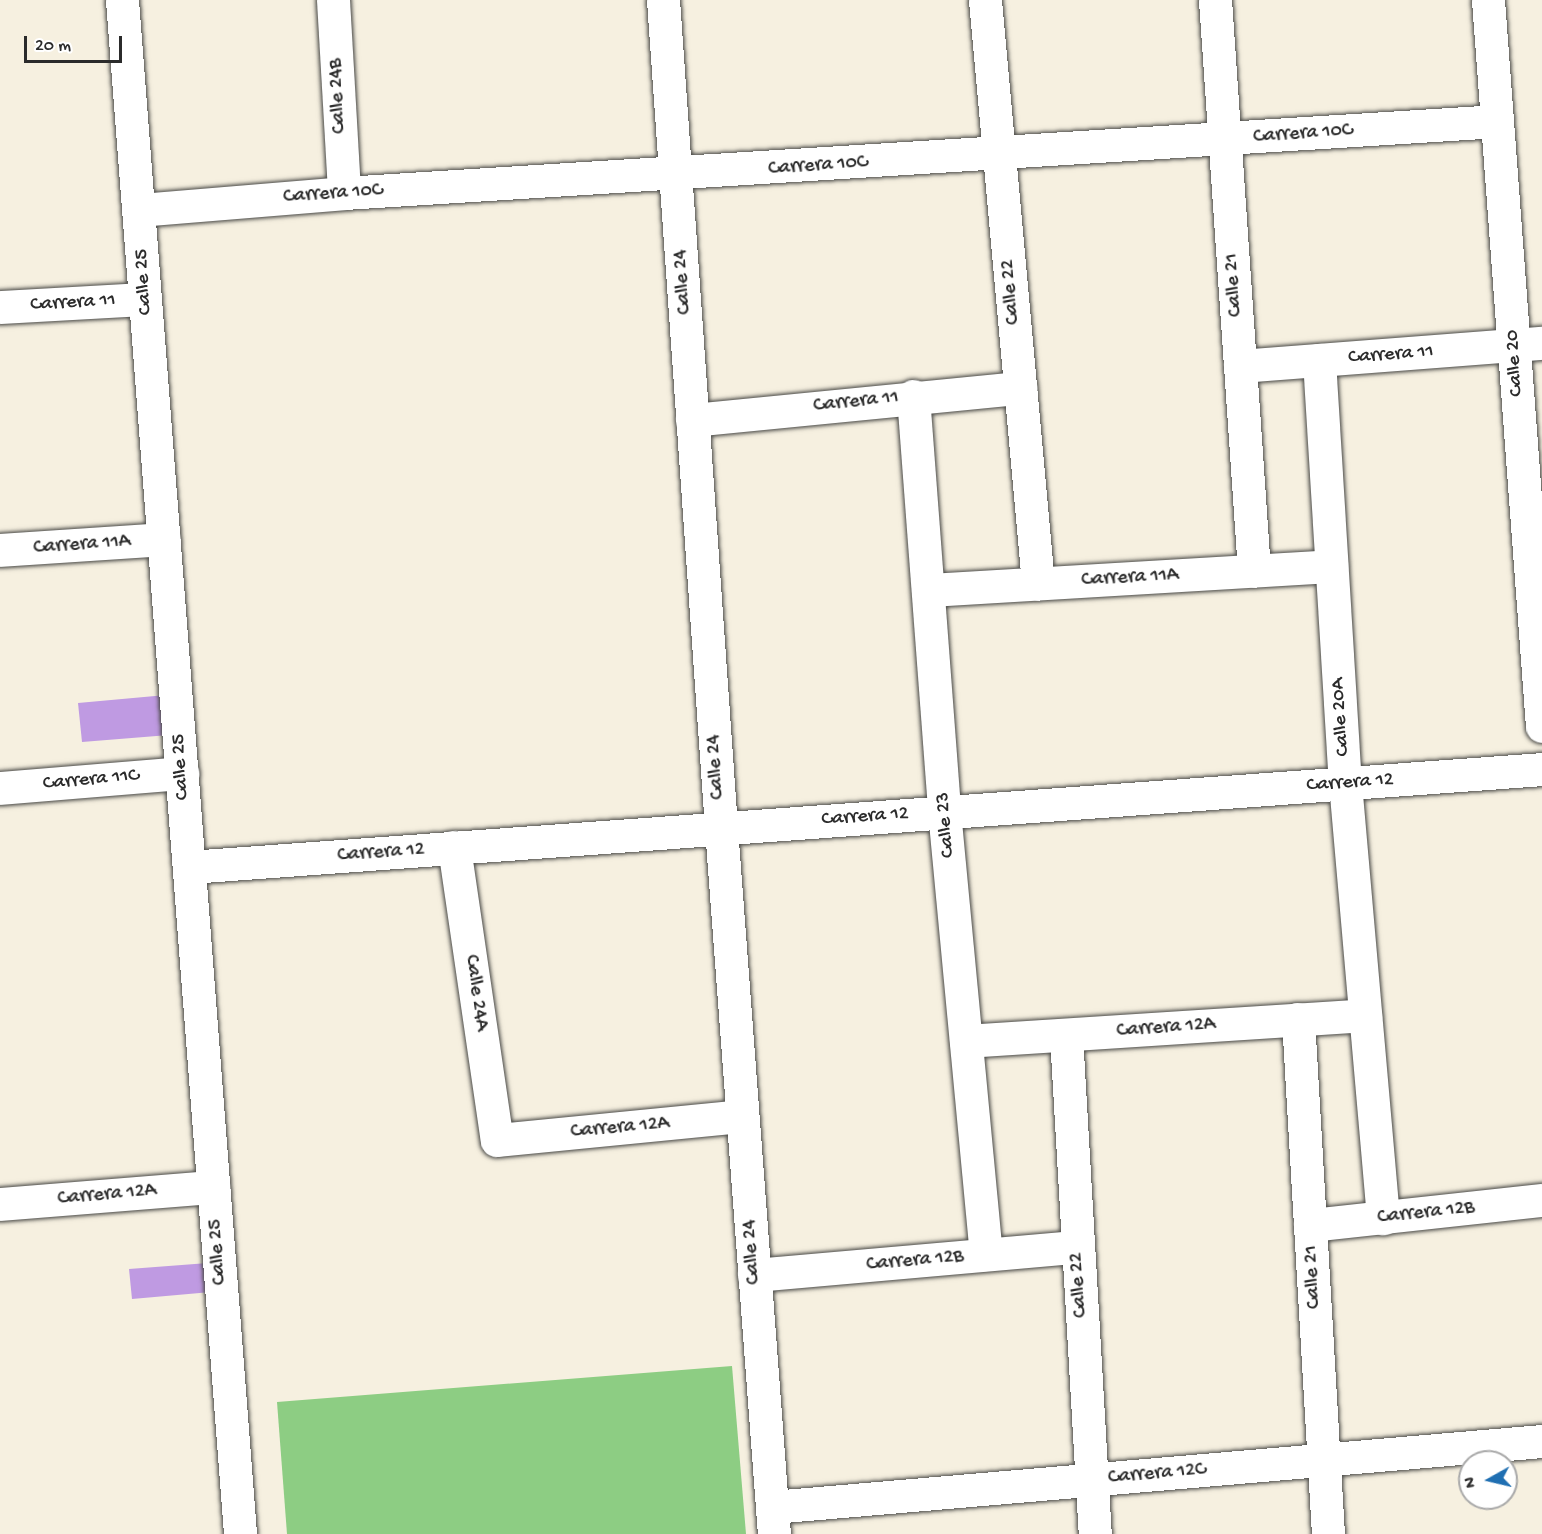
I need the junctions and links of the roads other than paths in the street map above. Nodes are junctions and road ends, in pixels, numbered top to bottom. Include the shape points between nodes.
1 (122, 0) edge
2 (333, 0) edge
3 (663, 0) edge
4 (985, 0) edge
5 (1215, 0) edge
6 (1488, 0) edge
7 (1497, 121) junction
8 (1225, 139) junction
9 (999, 155) junction
10 (675, 175) junction
11 (344, 193) junction
12 (139, 210) junction
13 (145, 299) junction
14 (0, 307) edge
15 (1528, 344) edge
16 (1319, 360) junction
17 (1240, 366) junction
18 (1020, 388) junction
19 (913, 396) junction
20 (692, 420) junction
21 (164, 540) junction
22 (0, 550) edge
23 (1331, 566) junction
24 (1254, 571) junction
25 (1038, 584) junction
26 (929, 590) junction
27 (1542, 726) edge
28 (1542, 769) edge
29 (182, 773) junction
30 (1345, 783) junction
31 (0, 788) edge
32 (944, 812) junction
33 (720, 828) junction
34 (454, 847) junction
35 (189, 867) junction
36 (1365, 1015) junction
37 (1298, 1019) junction
38 (1066, 1035) junction
39 (966, 1041) junction
40 (742, 1116) junction
41 (497, 1140) joint
42 (213, 1187) junction
43 (1542, 1200) edge
44 (0, 1204) edge
45 (1383, 1218) junction
46 (1310, 1225) junction
47 (1076, 1247) junction
48 (986, 1254) junction
49 (754, 1275) junction
50 (1542, 1441) edge
51 (1323, 1460) junction
52 (1093, 1479) junction
53 (773, 1520) edge
54 (240, 1534) edge
55 (1095, 1534) edge
56 (1328, 1534) edge

1 - 12 street, Calle 25
2 - 11 street, Calle 24B
3 - 10 street, Calle 24
4 - 9 street, Calle 22
5 - 8 street, Calle 21
6 - 7 street, Calle 20
7 - 8 street, Carrera 10C
7 - 15 street, Calle 20
8 - 9 street, Carrera 10C
8 - 17 street, Calle 21
9 - 10 street, Carrera 10C
9 - 18 street, Calle 22
10 - 11 street, Carrera 10C
10 - 20 street, Calle 24
11 - 12 street, Carrera 10C
12 - 13 street, Calle 25
13 - 14 street, Carrera 11
13 - 21 street, Calle 25
15 - 16 street, Carrera 11
15 - 27 street, Calle 20
16 - 17 street, Carrera 11
16 - 23 street, Calle 20A
17 - 24 street, Calle 21
18 - 19 street, Carrera 11
18 - 25 street, Calle 22
19 - 20 street, Carrera 11
19 - 26 street, Calle 23
20 - 33 street, Calle 24
21 - 22 street, Carrera 11A
21 - 29 street, Calle 25
23 - 24 street, Carrera 11A
23 - 30 street, Calle 20A
24 - 25 street, Carrera 11A
25 - 26 street, Carrera 11A
26 - 32 street, Calle 23
28 - 30 street, Carrera 12
29 - 31 street, Carrera 11C
29 - 35 street, Calle 25
30 - 32 street, Carrera 12
30 - 36 street, Calle 20A
32 - 33 street, Carrera 12
32 - 39 street, Calle 23
33 - 34 street, Carrera 12
33 - 40 street, Calle 24
34 - 35 street, Carrera 12
34 - 41 street, Calle 24A
35 - 42 street, Calle 25
36 - 37 street, Carrera 12A
36 - 45 street, Calle 20A
37 - 38 street, Carrera 12A
37 - 46 street, Calle 21
38 - 39 street, Carrera 12A
38 - 47 street, Calle 22
39 - 48 street, Calle 23
40 - 41 street, Carrera 12A
40 - 49 street, Calle 24
42 - 44 street, Carrera 12A
42 - 54 street, Calle 25
43 - 45 street, Carrera 12B
45 - 46 street, Carrera 12B
46 - 51 street, Calle 21
47 - 48 street, Carrera 12B
47 - 52 street, Calle 22
48 - 49 street, Carrera 12B
49 - 53 street, Calle 24
50 - 51 street, Carrera 12C
51 - 52 street, Carrera 12C
51 - 56 street, Calle 21
52 - 53 street, Carrera 12C
52 - 55 street, Calle 22

